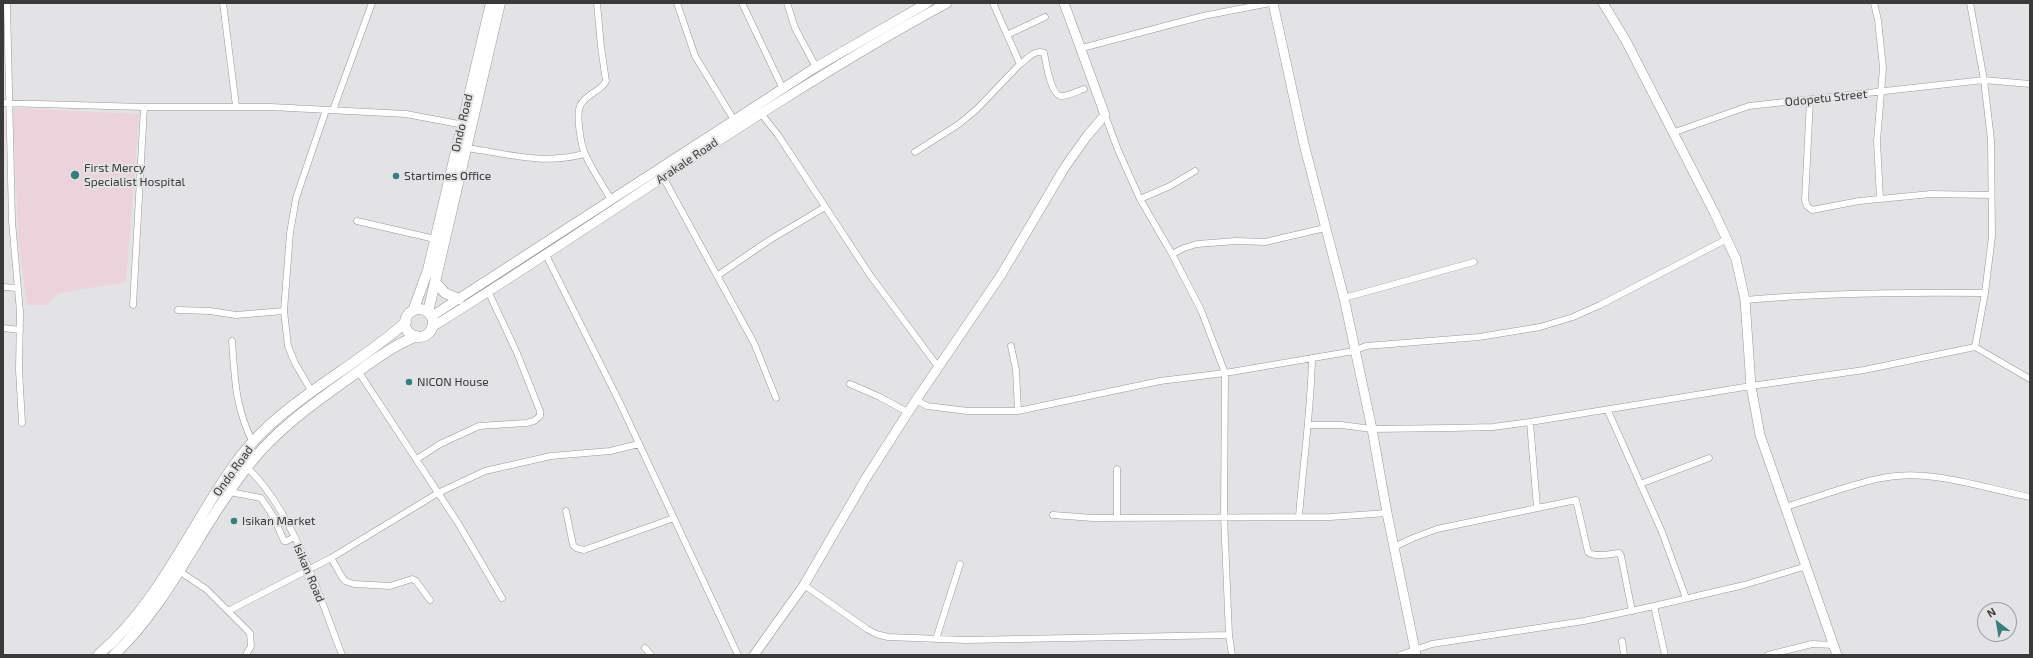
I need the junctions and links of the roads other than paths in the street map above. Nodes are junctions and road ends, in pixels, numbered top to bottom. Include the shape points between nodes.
1 (7, 3) edge
2 (223, 3) edge
3 (372, 3) edge
4 (491, 3) edge
5 (500, 3) edge
6 (597, 3) edge
7 (677, 3) edge
8 (742, 3) edge
9 (787, 3) edge
10 (927, 3) edge
11 (947, 3) edge
12 (993, 3) edge
13 (1064, 3) edge
14 (1272, 3) edge
15 (1603, 3) edge
16 (1874, 3) edge
17 (1970, 3) edge
18 (1045, 17) dead end
19 (1007, 35) junction
20 (878, 36) junction
21 (1082, 48) junction
22 (1020, 64) junction
23 (816, 67) junction
24 (1984, 80) junction
25 (2030, 84) edge
26 (783, 89) junction
27 (1084, 89) dead end
28 (1882, 92) junction
29 (1810, 100) junction
30 (6, 102) edge
31 (236, 106) junction
32 (144, 107) junction
33 (326, 110) junction
34 (333, 110) junction
35 (758, 110) junction
36 (1105, 115) junction
37 (734, 120) junction
38 (466, 125) junction
39 (1672, 133) junction
40 (467, 148) junction
41 (915, 152) dead end
42 (584, 154) junction
43 (1195, 171) dead end
44 (663, 177) junction
45 (1991, 195) junction
46 (1140, 199) junction
47 (1880, 199) junction
48 (611, 200) junction
49 (825, 207) junction
50 (357, 221) dead end
51 (1325, 228) junction
52 (435, 239) junction
53 (1727, 239) junction
54 (1172, 254) junction
55 (546, 255) junction
56 (1474, 262) dead end
57 (717, 276) junction
58 (435, 282) junction
59 (3, 287) edge
60 (17, 288) junction
61 (488, 291) junction
62 (1985, 293) junction
63 (1344, 298) junction
64 (459, 299) junction
65 (1744, 300) junction
66 (133, 305) dead end
67 (178, 310) dead end
68 (284, 310) junction
69 (413, 310) junction
70 (430, 314) junction
71 (406, 322) junction
72 (432, 327) junction
73 (3, 328) edge
74 (20, 330) junction
75 (417, 336) junction
76 (232, 341) dead end
77 (1011, 346) dead end
78 (1975, 347) junction
79 (1354, 351) junction
80 (1312, 358) junction
81 (939, 368) junction
82 (358, 372) junction
83 (1225, 373) junction
84 (2030, 379) edge
85 (850, 384) dead end
86 (1751, 386) junction
87 (312, 392) junction
88 (776, 398) dead end
89 (916, 400) junction
90 (1018, 411) junction
91 (1608, 411) junction
92 (909, 413) junction
93 (1530, 422) junction
94 (22, 423) dead end
95 (1309, 425) junction
96 (1372, 428) junction
97 (253, 443) junction
98 (639, 444) junction
99 (1709, 458) dead end
100 (417, 459) junction
101 (238, 460) junction
102 (247, 467) junction
103 (1117, 469) dead end
104 (1640, 484) junction
105 (230, 492) junction
106 (438, 493) junction
107 (2030, 497) edge
108 (1785, 507) junction
109 (1537, 508) junction
110 (566, 511) dead end
111 (1386, 513) junction
112 (1052, 515) dead end
113 (1224, 516) junction
114 (1299, 517) junction
115 (674, 518) junction
116 (1117, 518) junction
117 (294, 537) junction
118 (1394, 547) junction
119 (331, 558) junction
120 (960, 564) dead end
121 (1807, 566) junction
122 (309, 569) junction
123 (179, 571) junction
124 (804, 585) junction
125 (502, 598) dead end
126 (1686, 598) junction
127 (430, 600) dead end
128 (1654, 606) junction
129 (228, 611) junction
130 (1632, 611) junction
131 (1229, 635) junction
132 (936, 639) junction
133 (1622, 641) dead end
134 (1834, 645) junction
135 (644, 648) dead end
136 (1416, 652) edge
137 (98, 655) edge
138 (114, 655) edge
139 (246, 655) edge
140 (342, 655) edge
141 (651, 655) edge
142 (738, 655) edge
143 (754, 655) edge
144 (1232, 655) edge
145 (1400, 655) edge
146 (1624, 655) edge
147 (1666, 655) edge
148 (1768, 655) edge
149 (1837, 655) edge

1 - 30 street
2 - 31 street
3 - 34 street
4 - 38 main road, Ondo Road
5 - 38 main road, Ondo Road
6 - 42 street via 606,81 587,97 580,107 578,119
7 - 37 street via 695,56
8 - 26 street
9 - 23 street via 793,23
10 - 20 main road, Arakale Road
11 - 20 main road, Arakale Road
12 - 19 street
13 - 21 main road
14 - 21 street via 1203,16
14 - 51 main road
15 - 39 main road via 1626,41
16 - 28 street via 1883,68
17 - 24 street
18 - 19 street
19 - 22 street
20 - 23 main road, Arakale Road
20 - 35 main road, Arakale Road
21 - 36 main road
22 - 27 street via 1040,51 1044,53 1054,91 1058,96
22 - 41 street via 977,109 959,124
23 - 26 main road, Arakale Road
24 - 25 street, Odopetu Street
24 - 28 street, Odopetu Street
24 - 45 street via 1991,140
26 - 35 main road, Arakale Road
28 - 29 street, Odopetu Street
28 - 47 street via 1878,141
29 - 39 street, Odopetu Street via 1749,106
29 - 47 street via 1805,200 1807,206 1812,210 1818,210
30 - 32 street
30 - 60 street
31 - 32 street
31 - 33 street
32 - 66 street
33 - 34 street
33 - 68 street via 296,198 290,233
34 - 38 street via 406,114
35 - 37 main road, Arakale Road
35 - 44 main road, Arakale Road
35 - 49 street via 778,135
36 - 46 street
36 - 81 main road via 1065,167 1001,275
37 - 48 main road, Arakale Road
38 - 40 main road, Ondo Road
38 - 52 main road, Ondo Road
39 - 53 main road
40 - 42 street via 526,159 565,159
40 - 58 main road, Ondo Road
42 - 48 street
43 - 46 street via 1170,186
44 - 55 main road, Arakale Road
44 - 57 street
45 - 47 street via 1931,194
45 - 62 street via 1992,236
46 - 54 street
48 - 64 main road, Arakale Road
49 - 57 street via 768,241
49 - 81 street via 870,275
50 - 52 street
51 - 54 street via 1265,242 1197,244
51 - 63 main road
52 - 69 main road, Ondo Road via 428,270
53 - 65 main road via 1736,259
53 - 79 street via 1600,305 1540,327 1479,337 1366,346
54 - 83 street via 1201,310
55 - 61 main road, Arakale Road
55 - 98 street
56 - 63 street
57 - 88 street via 754,343
58 - 64 main road via 445,293
58 - 70 main road, Ondo Road
59 - 60 street
60 - 74 street
61 - 72 main road, Arakale Road
61 - 100 street via 517,353 540,416 526,423 479,426 440,444
62 - 65 street via 1884,292
62 - 78 street
63 - 79 main road
64 - 70 main road, Arakale Road
65 - 86 main road
67 - 68 street via 236,314
68 - 87 street via 288,346
69 - 70 main road via 421,309
69 - 71 main road
70 - 72 main road
71 - 75 main road via 409,331
71 - 87 main road, Ondo Road
72 - 75 main road via 426,334
73 - 74 street
74 - 94 street
75 - 82 main road, Ondo Road via 388,351
76 - 97 street via 237,401 242,420
77 - 90 street via 1016,370
78 - 84 street
78 - 86 street via 1864,370
79 - 80 street
79 - 96 main road
80 - 83 street
80 - 95 street
81 - 89 main road
82 - 100 street
82 - 102 main road, Ondo Road via 283,428
83 - 90 street via 1160,381
83 - 113 street
85 - 92 street
86 - 91 street
86 - 108 main road via 1760,435
87 - 97 main road, Ondo Road via 269,425
89 - 90 street via 927,406 968,411
89 - 92 main road
91 - 93 street
91 - 104 street
92 - 124 main road via 866,478
93 - 96 street via 1493,427
93 - 109 street
95 - 96 street
95 - 114 street via 1304,449
96 - 111 main road
97 - 101 main road, Ondo Road
98 - 106 street via 610,451 551,456 513,463 485,471
98 - 115 street
99 - 104 street
100 - 106 street
101 - 102 street, Isikan Road
101 - 137 main road, Ondo Road via 149,598 131,622
102 - 105 main road, Ondo Road
102 - 117 street, Isikan Road via 269,494
103 - 116 street
104 - 126 street via 1662,532
105 - 117 street via 261,498 273,516 284,541
105 - 123 main road, Ondo Road
106 - 119 street
106 - 125 street
107 - 108 street via 1940,477 1911,476 1882,478
108 - 121 main road
109 - 118 street via 1437,529
109 - 130 street via 1576,500 1588,552 1598,555 1618,553 1621,556
110 - 115 street via 573,545 584,550
111 - 114 street
111 - 118 main road
112 - 116 street
113 - 114 street
113 - 116 street
113 - 131 street
115 - 142 street
117 - 122 street, Isikan Road
118 - 136 main road
119 - 122 street
119 - 127 street via 346,581 354,584 390,586 412,579
120 - 132 street
121 - 126 street via 1744,585
121 - 134 main road
122 - 129 street
122 - 140 street, Isikan Road
123 - 129 street via 206,589
123 - 138 main road, Ondo Road via 138,630
124 - 132 street via 876,634
124 - 143 main road
126 - 128 street
128 - 130 street
128 - 147 street
129 - 139 street via 250,633 251,646
130 - 136 street via 1584,621 1432,644
131 - 132 street
131 - 144 street
133 - 146 street
134 - 148 street via 1812,644
134 - 149 main road
135 - 141 street
136 - 145 street

